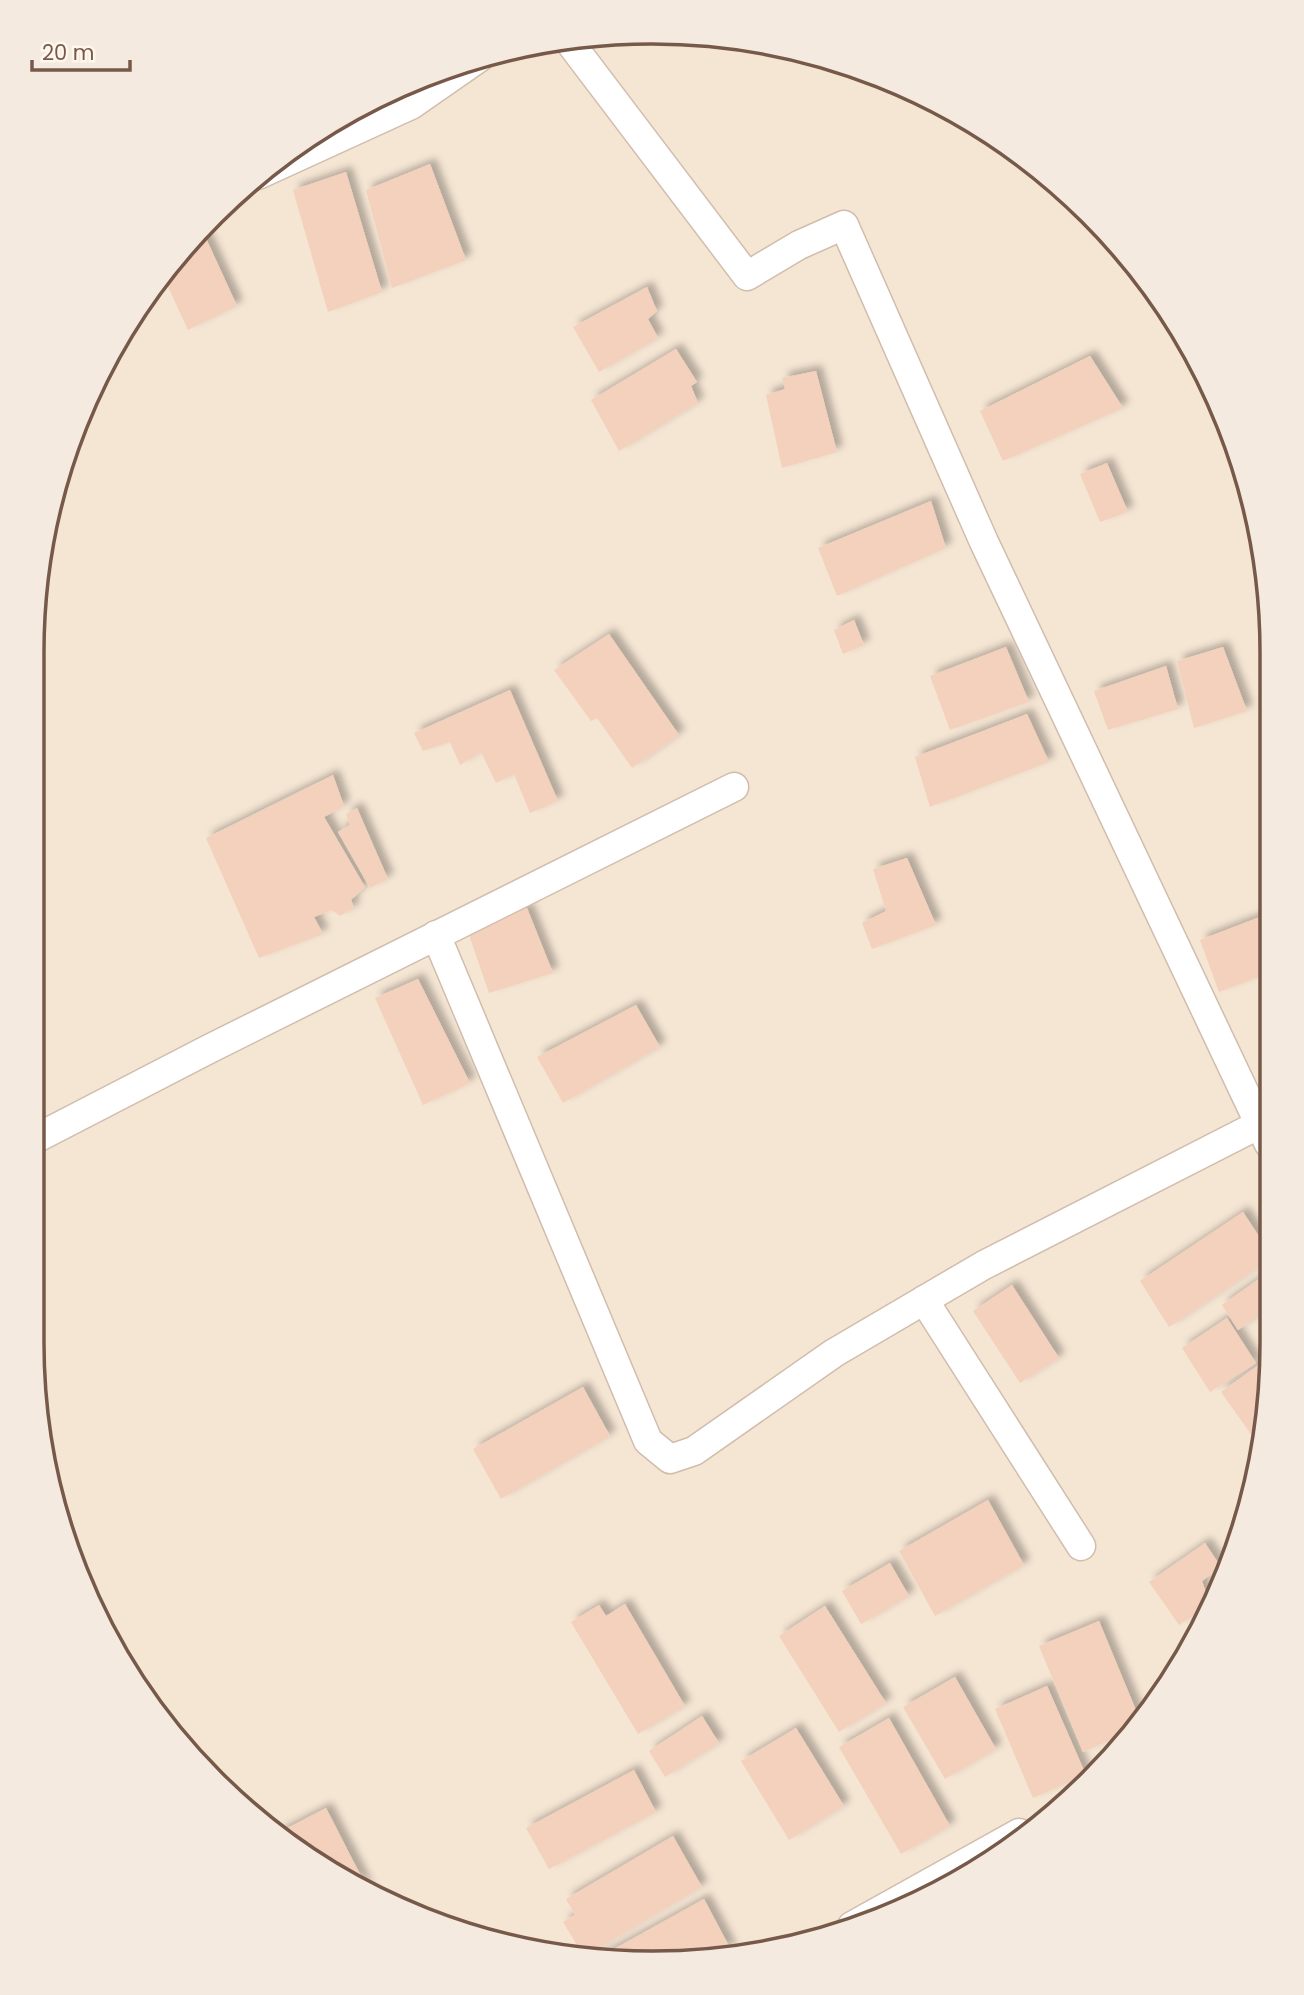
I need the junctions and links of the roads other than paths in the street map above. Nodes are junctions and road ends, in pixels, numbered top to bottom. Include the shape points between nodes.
1 (575, 49) edge
2 (449, 79) edge
3 (301, 155) edge
4 (734, 787) dead end
5 (436, 935) junction
6 (1260, 1126) edge
7 (44, 1134) edge
8 (1260, 1136) edge
9 (924, 1300) junction
10 (1081, 1546) dead end
11 (981, 1855) edge
12 (910, 1894) edge

1 - 6 street via 747,276 845,225 984,542
2 - 3 street via 411,105
4 - 5 street
5 - 7 street
5 - 9 street via 648,1441 670,1459 694,1451 834,1353
8 - 9 street via 984,1265
9 - 10 street
11 - 12 street

